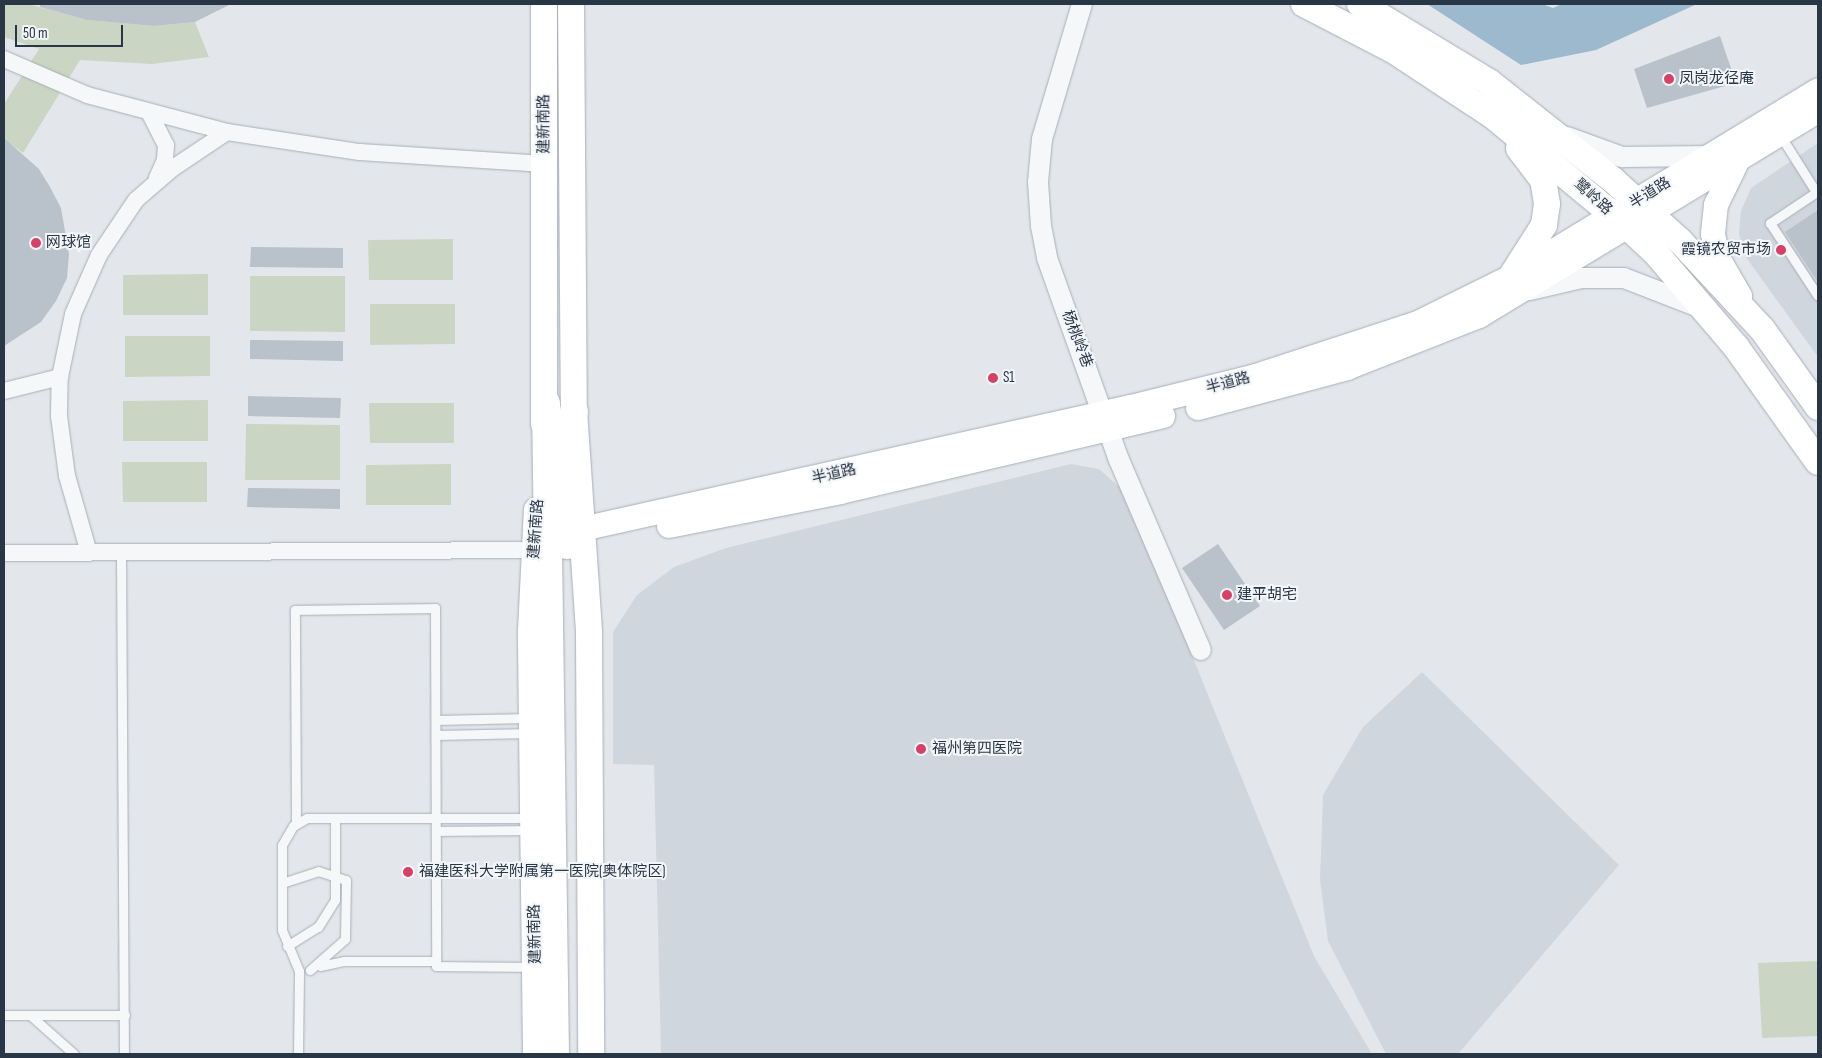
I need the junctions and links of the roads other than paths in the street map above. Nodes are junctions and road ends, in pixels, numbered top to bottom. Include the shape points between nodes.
1 (544, 4) edge
2 (572, 4) edge
3 (1304, 4) edge
4 (1360, 4) edge
5 (1082, 8) edge
6 (4, 59) edge
7 (1818, 90) edge
8 (1818, 112) edge
9 (150, 114) junction
10 (1492, 115) junction
11 (227, 132) junction
12 (1556, 133) junction
13 (1780, 135) junction
14 (1712, 156) junction
15 (1736, 163) junction
16 (545, 164) junction
17 (155, 182) junction
18 (1817, 191) edge
19 (1643, 208) junction
20 (1621, 221) junction
21 (1519, 284) junction
22 (1818, 296) edge
23 (1704, 310) junction
24 (1762, 329) junction
25 (60, 377) junction
26 (4, 391) edge
27 (546, 402) junction
28 (1818, 407) edge
29 (574, 411) junction
30 (1106, 421) junction
31 (1818, 462) edge
32 (583, 536) junction
33 (534, 550) junction
34 (4, 553) edge
35 (89, 553) junction
36 (121, 553) junction
37 (1200, 650) dead end
38 (436, 720) junction
39 (532, 726) junction
40 (436, 735) junction
41 (336, 818) junction
42 (436, 818) junction
43 (296, 823) junction
44 (533, 824) junction
45 (436, 831) junction
46 (336, 874) junction
47 (282, 883) junction
48 (287, 946) junction
49 (436, 961) junction
50 (535, 967) junction
51 (310, 970) junction
52 (298, 982) junction
53 (4, 1015) edge
54 (30, 1015) junction
55 (125, 1015) junction
56 (74, 1054) edge
57 (124, 1054) edge
58 (298, 1054) edge
59 (536, 1054) edge
60 (555, 1054) edge
61 (574, 1054) edge
62 (591, 1054) edge

1 - 16 main road, 建新南路
2 - 29 main road, 建新南路
3 - 10 main road, 鹭岭路 via 1393,50
4 - 12 main road, 鹭岭路 via 1489,82
5 - 30 street, 杨桃岭巷 via 1042,138 1039,204 1047,258
6 - 9 street via 61,86
7 - 14 main road, 半道路
8 - 13 main road, 半道路
9 - 11 street
9 - 17 street via 166,144 165,160
10 - 20 main road, 鹭岭路
10 - 21 main road via 1537,170 1547,204 1544,225
11 - 16 street via 360,152
11 - 17 street
12 - 14 street via 1622,157
12 - 19 main road, 鹭岭路
13 - 15 main road, 半道路
13 - 18 lane
14 - 19 main road, 半道路
15 - 19 main road, 半道路
15 - 24 main road via 1716,205 1713,234 1725,271
16 - 27 main road, 建新南路
17 - 25 street via 123,217 89,274 74,314
18 - 22 lane via 1770,223
19 - 20 main road, 半道路
19 - 24 main road, 鹭岭路
20 - 21 main road, 半道路
20 - 23 main road, 鹭岭路
21 - 23 street via 1624,278
21 - 30 main road, 半道路 via 1333,351
23 - 31 main road, 鹭岭路
24 - 28 main road, 鹭岭路
25 - 26 street
25 - 35 street via 62,450
27 - 33 main road, 建新南路
27 - 60 highway
29 - 32 main road, 建新南路
29 - 61 highway via 567,490
30 - 32 main road, 半道路 via 840,492
30 - 37 street, 杨桃岭巷
32 - 62 main road, 建新南路 via 589,633
33 - 36 street
33 - 39 main road, 建新南路
34 - 35 street
35 - 36 street
36 - 55 lane
38 - 39 lane
38 - 40 lane
38 - 43 lane via 434,608 295,610
39 - 40 lane
39 - 44 main road, 建新南路
40 - 42 lane
41 - 42 lane
41 - 43 lane via 307,818
41 - 46 lane
42 - 44 lane
42 - 45 lane
43 - 47 lane via 282,845
44 - 45 lane
44 - 50 main road, 建新南路
45 - 49 lane
46 - 47 lane via 307,872
46 - 48 lane via 335,900 326,919
46 - 51 lane via 346,880 345,939
47 - 48 lane via 282,930
48 - 52 lane via 297,964
49 - 50 lane via 436,966
49 - 51 lane via 344,961
50 - 59 main road, 建新南路
51 - 52 lane
52 - 58 lane
53 - 54 lane
54 - 55 lane
54 - 56 lane
55 - 57 lane

